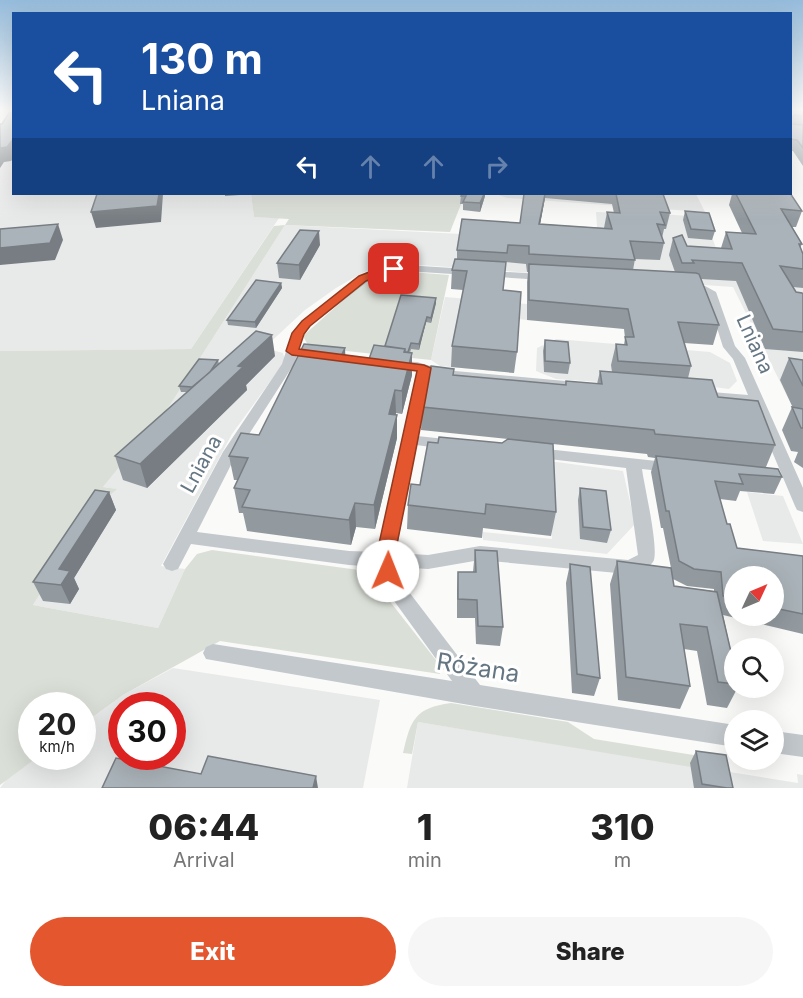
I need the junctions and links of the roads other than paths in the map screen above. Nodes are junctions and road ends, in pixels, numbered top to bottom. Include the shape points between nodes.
1 (554, 278) edge
2 (680, 286) edge
3 (383, 362) edge
4 (424, 368) junction
5 (596, 387) edge
6 (688, 394) edge
7 (757, 400) junction
8 (411, 440) junction
9 (470, 446) edge
10 (516, 451) edge
11 (633, 464) junction
12 (690, 470) edge
13 (769, 478) edge
14 (797, 481) edge
15 (803, 506) edge
16 (186, 537) junction
17 (388, 559) junction
18 (172, 564) dead end
19 (213, 653) dead end
20 (475, 696) junction
21 (724, 734) edge
22 (784, 743) edge
23 (803, 746) edge

1 - 16 street, Lniana via 405,268 362,278 298,333 298,352 230,452
2 - 7 street, Lniana via 701,288 712,294 729,347 739,358
3 - 4 street
4 - 5 street via 443,374
4 - 8 street
6 - 7 street, Lniana
7 - 14 street, Lniana
8 - 9 street
8 - 17 street via 387,548
10 - 11 street
11 - 12 street
11 - 17 street via 648,549 639,564 628,567 480,553 428,562
13 - 14 street
14 - 15 street, Lniana
16 - 17 street via 349,558
16 - 18 street, Lniana
17 - 20 street via 388,571 399,593
19 - 20 street, Różana
20 - 21 street, Różana
22 - 23 street

